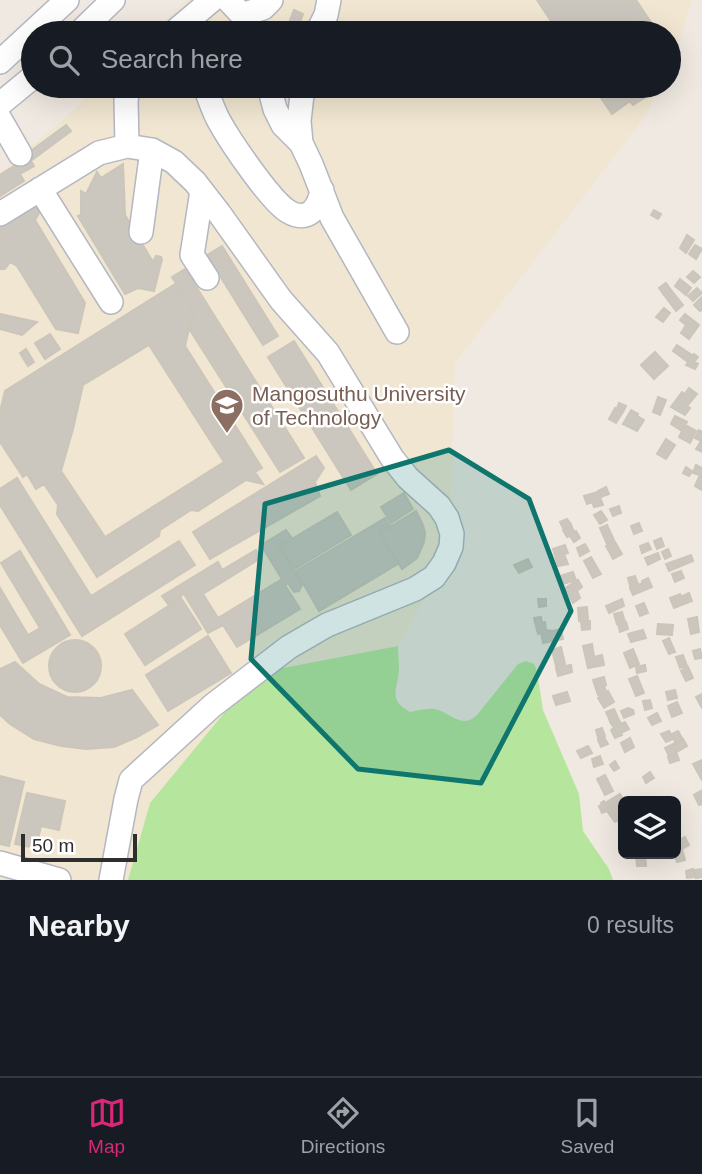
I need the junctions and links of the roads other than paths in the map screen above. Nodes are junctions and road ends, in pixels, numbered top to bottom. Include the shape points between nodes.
1 (67, 0) edge
2 (113, 0) edge
3 (212, 0) edge
4 (271, 0) edge
5 (329, 0) edge
6 (240, 16) edge
7 (44, 21) edge
8 (91, 21) edge
9 (188, 21) edge
10 (323, 21) edge
11 (21, 43) edge
12 (0, 62) edge
13 (21, 87) edge
14 (126, 98) edge
15 (210, 98) edge
16 (272, 98) edge
17 (302, 98) edge
18 (0, 104) edge
19 (0, 119) edge
20 (301, 144) junction
21 (127, 146) junction
22 (152, 150) junction
23 (20, 154) dead end
24 (40, 189) junction
25 (322, 190) junction
26 (202, 191) junction
27 (0, 214) edge
28 (141, 232) dead end
29 (207, 278) dead end
30 (111, 302) dead end
31 (397, 332) dead end
32 (0, 863) edge
33 (59, 880) edge
34 (111, 880) edge

1 - 7 street
2 - 8 street
3 - 9 street
4 - 6 street
5 - 10 street
11 - 12 street
13 - 18 street
14 - 21 street
15 - 25 street via 235,146 287,211 308,214 316,209
16 - 20 street via 283,125
17 - 20 street
19 - 23 street
20 - 25 street
21 - 22 street
21 - 24 street via 99,153
22 - 26 street via 174,162
22 - 28 street
24 - 27 street
24 - 30 street
25 - 31 street via 332,218
26 - 29 street via 192,255
26 - 34 street via 281,300 328,353 392,458 439,506 452,534 451,547 435,577 289,647 212,706 131,780
32 - 33 street

